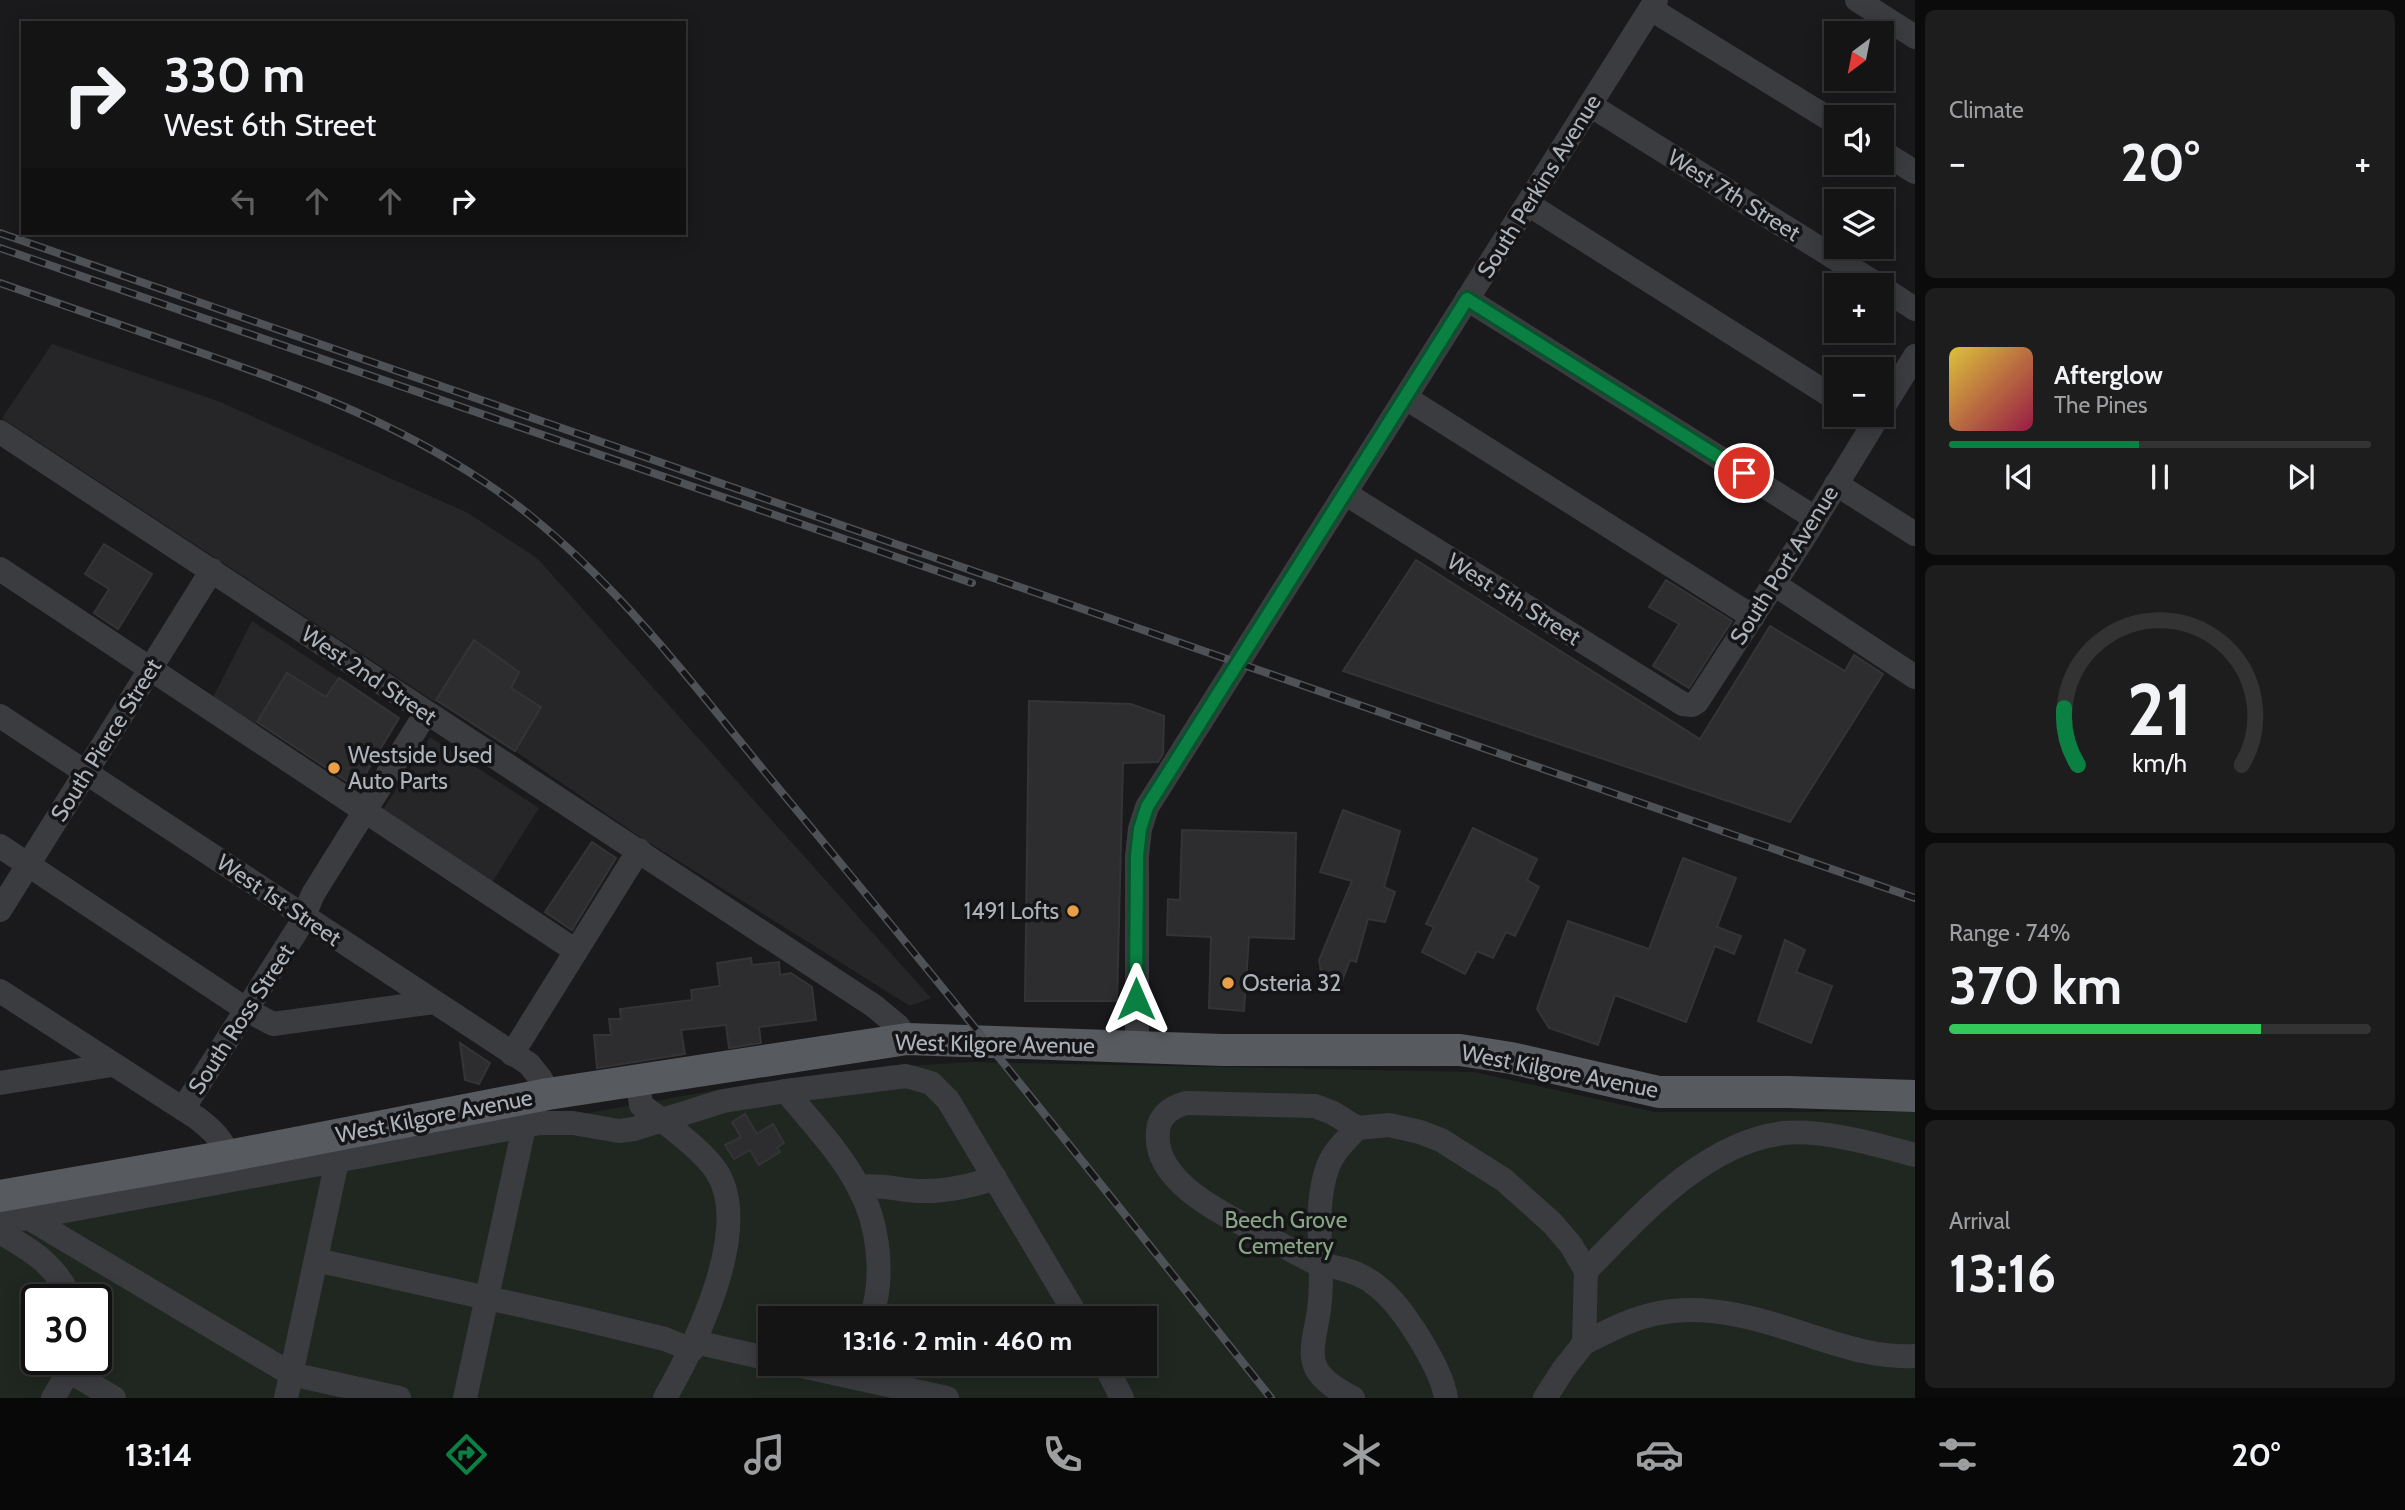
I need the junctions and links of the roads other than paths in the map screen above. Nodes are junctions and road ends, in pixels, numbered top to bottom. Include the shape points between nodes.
1 (1857, 0) edge
2 (1653, 5) edge
3 (1915, 37) edge
4 (1590, 105) junction
5 (1824, 115) edge
6 (1894, 159) edge
7 (1915, 172) edge
8 (1528, 204) junction
9 (1859, 273) edge
10 (1894, 295) edge
11 (1467, 299) junction
12 (1915, 309) edge
13 (1915, 356) edge
14 (1824, 391) edge
15 (1905, 395) edge
16 (1406, 398) junction
17 (1867, 427) edge
18 (1, 435) edge
19 (1836, 484) junction
20 (1346, 494) junction
21 (1815, 517) junction
22 (1915, 534) edge
23 (0, 569) edge
24 (212, 570) junction
25 (1774, 584) junction
26 (1753, 617) junction
27 (150, 669) junction
28 (1915, 677) edge
29 (1682, 704) joint
30 (426, 713) junction
31 (0, 716) edge
32 (86, 771) junction
33 (365, 812) junction
34 (0, 846) edge
35 (639, 850) junction
36 (28, 864) junction
37 (0, 910) edge
38 (304, 916) junction
39 (576, 951) junction
40 (0, 991) edge
41 (434, 1002) junction
42 (247, 1010) junction
43 (907, 1040) junction
44 (1137, 1047) junction
45 (512, 1054) junction
46 (112, 1065) junction
47 (638, 1081) junction
48 (0, 1083) edge
49 (786, 1091) junction
50 (548, 1094) junction
51 (1915, 1096) edge
52 (183, 1109) junction
53 (661, 1119) junction
54 (524, 1127) junction
55 (1357, 1128) junction
56 (1915, 1155) edge
57 (228, 1156) junction
58 (337, 1161) junction
59 (995, 1178) junction
60 (859, 1187) junction
61 (0, 1196) edge
62 (27, 1217) junction
63 (0, 1223) edge
64 (0, 1233) edge
65 (316, 1260) junction
66 (1322, 1266) junction
67 (1586, 1271) junction
68 (63, 1284) edge
69 (487, 1298) junction
70 (874, 1306) edge
71 (1071, 1306) edge
72 (1584, 1343) junction
73 (693, 1346) junction
74 (1915, 1356) edge
75 (758, 1357) edge
76 (66, 1375) edge
77 (84, 1375) edge
78 (1111, 1376) edge
79 (842, 1379) edge
80 (288, 1386) edge
81 (53, 1398) edge
82 (114, 1398) edge
83 (399, 1398) edge
84 (464, 1398) edge
85 (665, 1398) edge
86 (947, 1398) edge
87 (1122, 1398) edge
88 (1353, 1398) edge
89 (1446, 1398) edge
90 (1545, 1398) edge

1 - 3 street
2 - 4 street, South Perkins Avenue
2 - 5 street
4 - 8 street, South Perkins Avenue
4 - 9 street, West 7th Street
6 - 7 street
8 - 11 street, South Perkins Avenue
8 - 14 street
10 - 12 street, West 7th Street
11 - 16 street, South Perkins Avenue
11 - 21 street
13 - 15 street, South Port Avenue
16 - 20 street, South Perkins Avenue
16 - 26 street
17 - 19 street, South Port Avenue
18 - 24 street, West 2nd Street
19 - 21 street, South Port Avenue
19 - 22 street
20 - 29 street, West 5th Street
20 - 44 street, South Perkins Avenue via 1147,807 1137,856
21 - 25 street, South Port Avenue
23 - 27 street
24 - 27 street, South Pierce Street
24 - 30 street, West 2nd Street
25 - 26 street, South Port Avenue
25 - 28 street
26 - 29 street, South Port Avenue via 1697,702
27 - 32 street, South Pierce Street
27 - 33 street
30 - 33 street, South Ross Street
30 - 35 street, West 2nd Street
31 - 32 street, West 1st Street
32 - 36 street, South Pierce Street
32 - 38 street, West 1st Street
33 - 38 street, South Ross Street
33 - 39 street
34 - 36 street
35 - 39 street
35 - 43 street, West 2nd Street via 874,1006
36 - 37 street, South Pierce Street
36 - 42 street
38 - 41 street, West 1st Street
38 - 42 street, South Ross Street
39 - 45 street
40 - 46 street
41 - 42 street via 273,1024
41 - 45 street, West 1st Street
42 - 52 street, South Ross Street
43 - 44 main road, West Kilgore Avenue
43 - 47 main road, West Kilgore Avenue
44 - 51 main road, West Kilgore Avenue via 1460,1050 1659,1092
45 - 50 street, West 1st Street via 536,1071
46 - 48 street
46 - 52 street
47 - 50 main road, West Kilgore Avenue
47 - 53 street via 640,1105
49 - 53 street via 723,1101
49 - 59 street via 890,1076 924,1079 948,1100
49 - 60 street
50 - 57 main road, West Kilgore Avenue
52 - 57 street via 218,1136
53 - 54 street via 618,1132 573,1123
53 - 73 street via 708,1161 726,1197 725,1251 718,1284
54 - 58 street
54 - 69 street
55 - 66 street via 1328,1167 1320,1210
55 - 66 street via 1315,1107 1212,1102 1176,1105 1166,1112 1158,1130 1165,1161 1193,1195
55 - 67 street via 1389,1125 1420,1132 1474,1160 1552,1223
56 - 67 street via 1833,1137 1785,1133 1757,1138 1677,1184
57 - 61 main road, West Kilgore Avenue
58 - 62 street
58 - 65 street
59 - 60 street via 918,1191
59 - 71 street
60 - 70 street via 879,1260
62 - 63 street
62 - 80 street
64 - 68 street via 44,1259
65 - 69 street
65 - 80 street
66 - 88 street via 1315,1366
66 - 89 street via 1349,1270 1381,1288 1437,1369
67 - 72 street
69 - 73 street
69 - 84 street
72 - 74 street via 1633,1320 1696,1311 1787,1328 1875,1354
72 - 90 street
73 - 75 street
73 - 85 street
76 - 81 street
77 - 82 street
78 - 87 street
79 - 86 street
80 - 83 street

